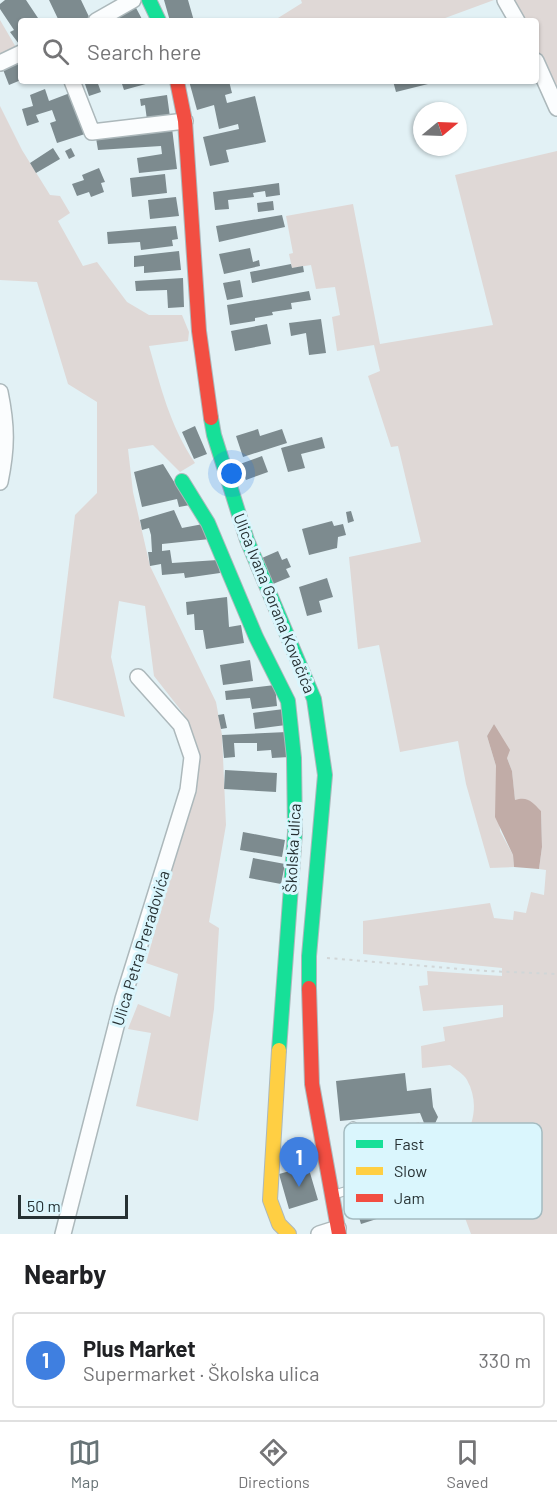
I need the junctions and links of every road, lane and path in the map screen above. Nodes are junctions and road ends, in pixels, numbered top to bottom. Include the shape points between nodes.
1 (133, 0) edge
2 (149, 0) edge
3 (505, 0) edge
4 (101, 18) edge
5 (158, 18) edge
6 (515, 18) edge
7 (18, 54) edge
8 (0, 63) edge
9 (539, 68) edge
10 (73, 84) edge
11 (178, 84) edge
12 (557, 108) edge
13 (185, 121) junction
14 (0, 392) edge
15 (182, 481) dead end
16 (0, 483) edge
17 (138, 677) dead end
18 (309, 956) junction
19 (557, 974) edge
20 (344, 1192) edge
21 (332, 1196) junction
22 (338, 1231) edge
23 (63, 1234) edge
24 (289, 1234) edge
25 (319, 1234) edge

1 - 4 street
2 - 5 main road
3 - 6 street
7 - 8 street
9 - 12 street
10 - 13 street via 92,132
11 - 13 main road, Ulica Ivana Gorana Kovačića
13 - 18 main road, Ulica Ivana Gorana Kovačića via 200,331 214,435 247,540 314,699 321,740 326,775
14 - 16 street via 7,428
15 - 24 main road, Školska ulica via 208,523 288,701 295,832 270,1200 279,1224
17 - 23 street, Ulica Petra Preradovića via 181,725 192,757 188,790 123,999
18 - 19 path
18 - 21 main road, Ulica Ivana Gorana Kovačića via 312,1084
20 - 21 lane
21 - 22 main road, Ulica Ivana Gorana Kovačića
22 - 25 street

